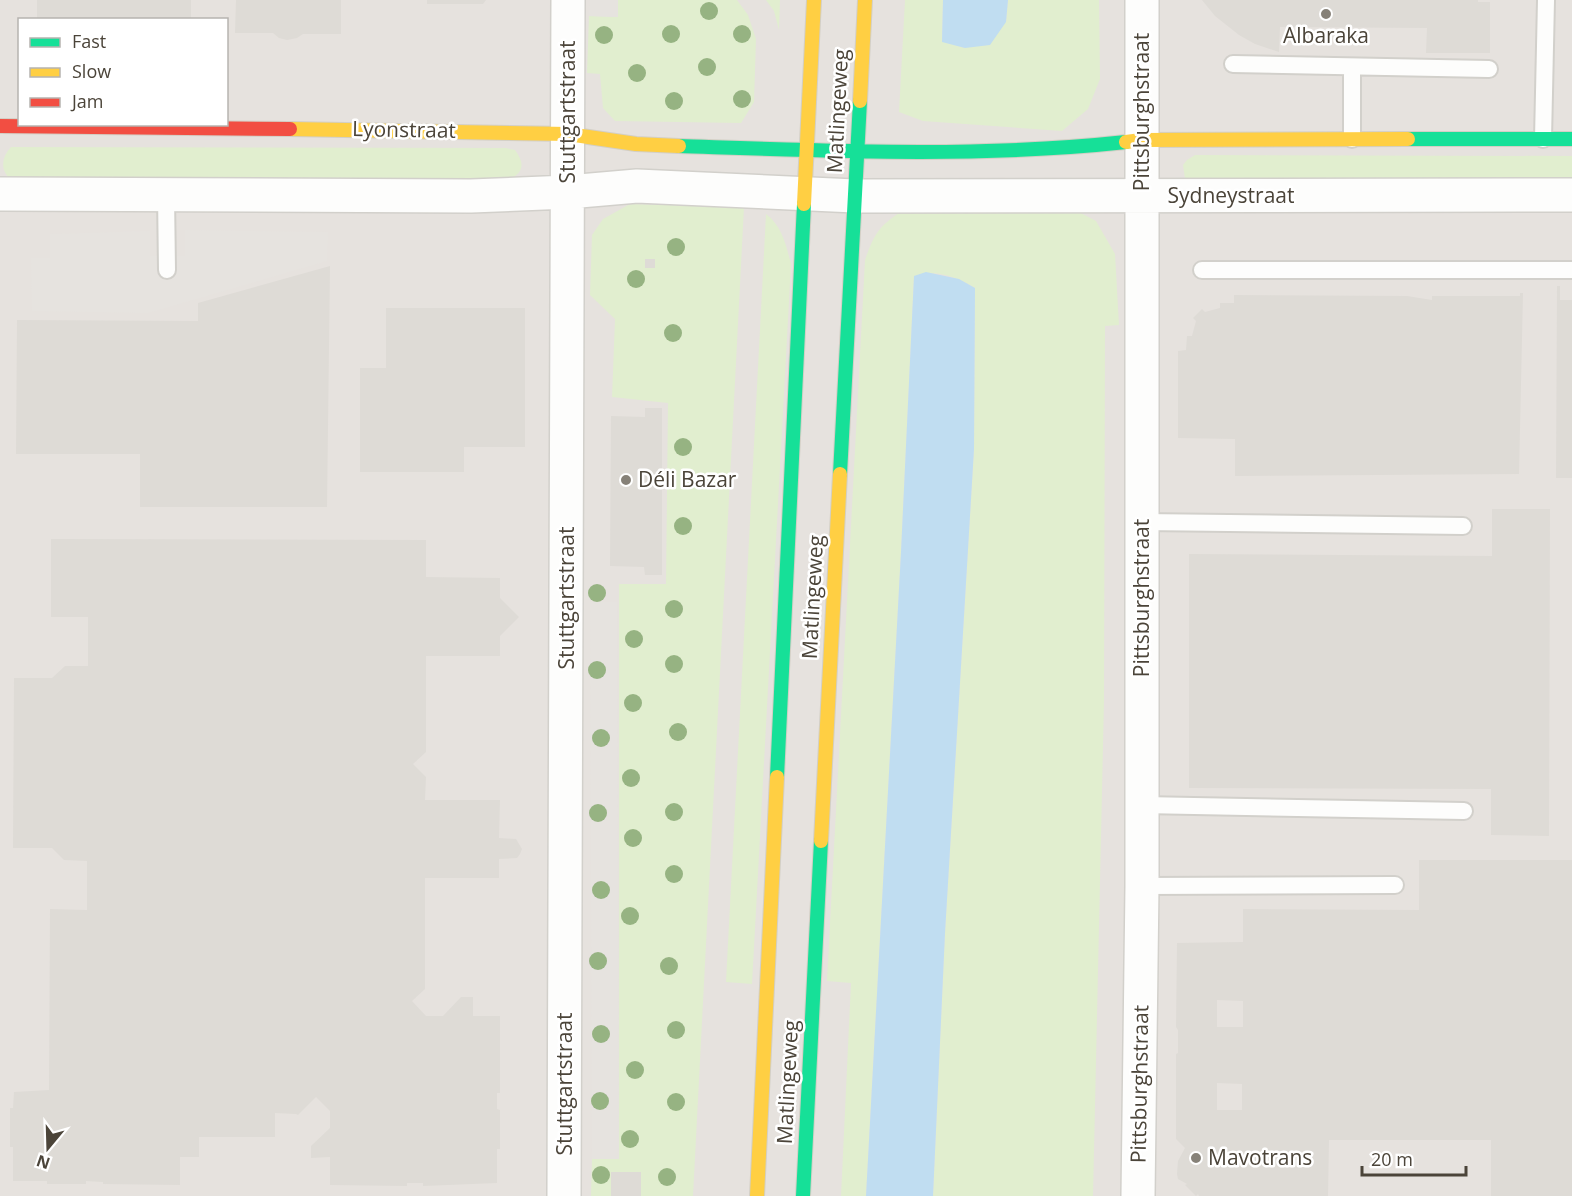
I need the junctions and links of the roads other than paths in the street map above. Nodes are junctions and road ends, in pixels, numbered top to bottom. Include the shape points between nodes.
1 (568, 0) edge
2 (814, 0) edge
3 (866, 0) edge
4 (1142, 0) edge
5 (1546, 0) edge
6 (1233, 64) dead end
7 (1352, 67) junction
8 (1489, 69) dead end
9 (0, 126) edge
10 (568, 134) junction
11 (1352, 139) junction
12 (1543, 139) junction
13 (1572, 139) edge
14 (1141, 140) junction
15 (807, 150) junction
16 (857, 152) junction
17 (568, 192) junction
18 (805, 193) junction
19 (0, 194) edge
20 (166, 195) junction
21 (1572, 195) edge
22 (855, 196) junction
23 (1142, 196) junction
24 (167, 270) dead end
25 (1202, 270) dead end
26 (1572, 270) edge
27 (1142, 522) junction
28 (1463, 526) dead end
29 (1142, 805) junction
30 (1464, 811) dead end
31 (1395, 885) dead end
32 (1142, 886) junction
33 (564, 1196) edge
34 (757, 1196) edge
35 (804, 1196) edge
36 (1138, 1196) edge

1 - 10 street, Stuttgartstraat
2 - 15 main road, Matlingeweg
3 - 16 main road, Matlingeweg
4 - 14 street, Pittsburghstraat
5 - 12 lane
6 - 7 lane
7 - 8 lane
7 - 11 lane
9 - 10 main road, Lyonstraat
10 - 15 main road, Lyonstraat via 636,144
10 - 17 street, Stuttgartstraat
11 - 12 main road
11 - 14 main road
12 - 13 main road
14 - 16 main road via 1059,149
14 - 23 street, Pittsburghstraat
15 - 16 main road, Lyonstraat
15 - 18 main road, Matlingeweg
16 - 22 main road, Matlingeweg
17 - 18 street via 637,186
17 - 20 street via 471,196
17 - 33 street, Stuttgartstraat
18 - 22 street, Sydneystraat
18 - 34 main road, Matlingeweg
19 - 20 street
20 - 24 lane
21 - 23 street, Sydneystraat
22 - 23 street, Sydneystraat
22 - 35 main road, Matlingeweg
23 - 27 street, Pittsburghstraat
25 - 26 lane
27 - 28 lane
27 - 29 street, Pittsburghstraat
29 - 30 lane
29 - 32 street, Pittsburghstraat
31 - 32 lane
32 - 36 street, Pittsburghstraat

